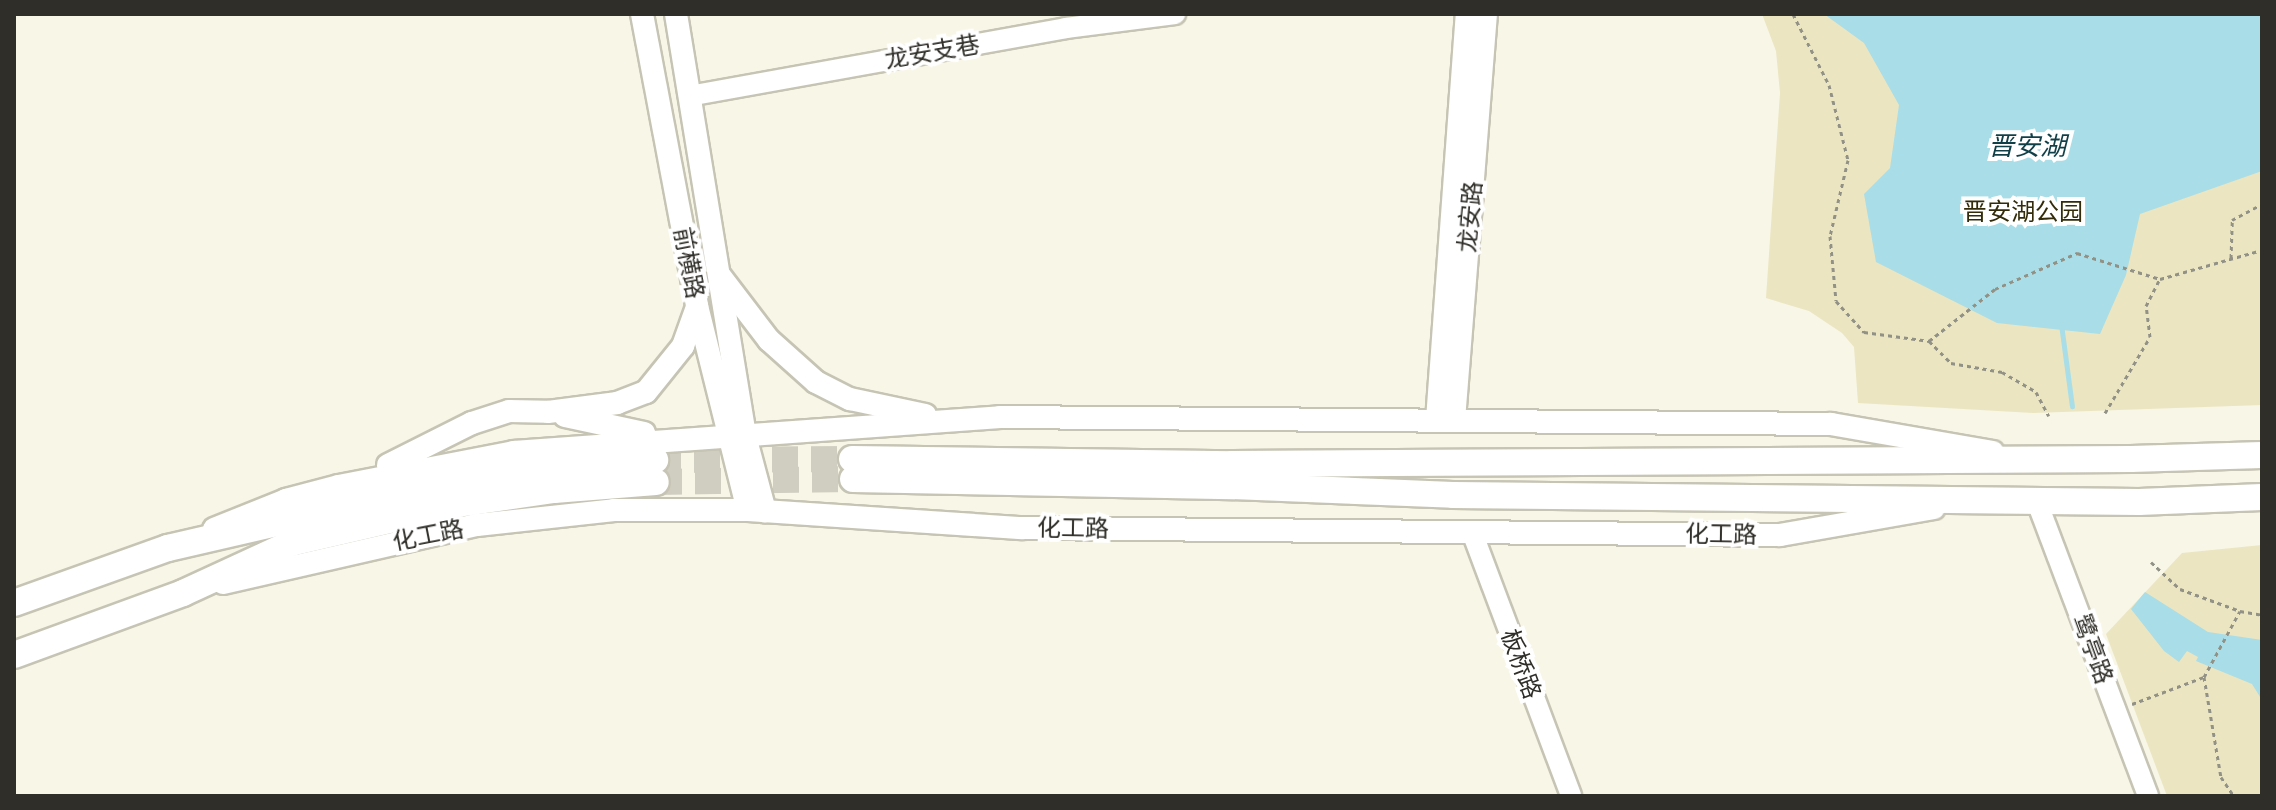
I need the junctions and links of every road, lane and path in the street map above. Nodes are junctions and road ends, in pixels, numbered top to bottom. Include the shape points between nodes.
1 (642, 14) edge
2 (676, 14) edge
3 (1175, 14) edge
4 (1467, 14) edge
5 (1486, 14) edge
6 (1793, 14) edge
7 (689, 96) junction
8 (2262, 204) edge
9 (2262, 250) edge
10 (2231, 260) junction
11 (719, 274) junction
12 (2160, 279) junction
13 (697, 306) junction
14 (1929, 341) junction
15 (548, 412) junction
16 (2105, 413) dead end
17 (2049, 416) dead end
18 (953, 420) junction
19 (1445, 420) junction
20 (737, 436) junction
21 (2262, 455) edge
22 (2034, 459) junction
23 (660, 460) junction
24 (339, 486) junction
25 (2262, 497) edge
26 (1969, 501) junction
27 (2037, 502) junction
28 (756, 511) junction
29 (1472, 532) junction
30 (168, 548) junction
31 (2151, 562) dead end
32 (183, 593) junction
33 (14, 603) edge
34 (2240, 611) junction
35 (2262, 615) edge
36 (14, 655) edge
37 (2204, 677) junction
38 (2132, 704) dead end
39 (1571, 796) edge
40 (2148, 796) edge
41 (2234, 796) edge

1 - 13 main road, 前横路
2 - 7 main road, 前横路
3 - 7 street, 龙安支巷 via 1066,28
4 - 19 main road, 龙安路
5 - 19 main road, 龙安路
6 - 14 path via 1829,85 1848,160 1830,236 1836,301 1864,332
7 - 11 main road, 前横路
8 - 10 path via 2232,220
9 - 10 path
10 - 12 path
11 - 18 main road via 769,340 816,382 862,402
11 - 20 main road, 前横路
12 - 14 path via 2077,253 1995,289
12 - 16 path via 2146,306 2150,337
13 - 15 main road via 683,346 646,392 617,403
13 - 20 main road, 前横路
14 - 17 path via 1951,363 2002,372 2036,392
15 - 23 main road
15 - 24 main road via 509,411 472,423
18 - 19 main road
18 - 20 main road
19 - 22 main road via 1831,424
20 - 23 main road
20 - 28 main road, 前横路
21 - 22 highway, 化工路
22 - 26 highway, 化工路 via 853,469 1453,495
23 - 24 main road via 514,452
23 - 30 highway, 化工路 via 465,481
23 - 32 highway, 化工路 via 294,542
24 - 30 main road via 286,500
25 - 27 highway, 化工路
26 - 27 highway, 化工路
26 - 29 main road, 化工路 via 1780,535
27 - 40 street, 鹭亭路
28 - 29 main road, 化工路 via 1022,528
28 - 32 main road, 化工路 via 614,510 477,525
29 - 39 street, 板桥路
30 - 33 highway, 化工路
31 - 34 path via 2180,589
32 - 36 highway, 化工路
34 - 35 path
34 - 37 path
37 - 38 path
37 - 41 path via 2221,777

